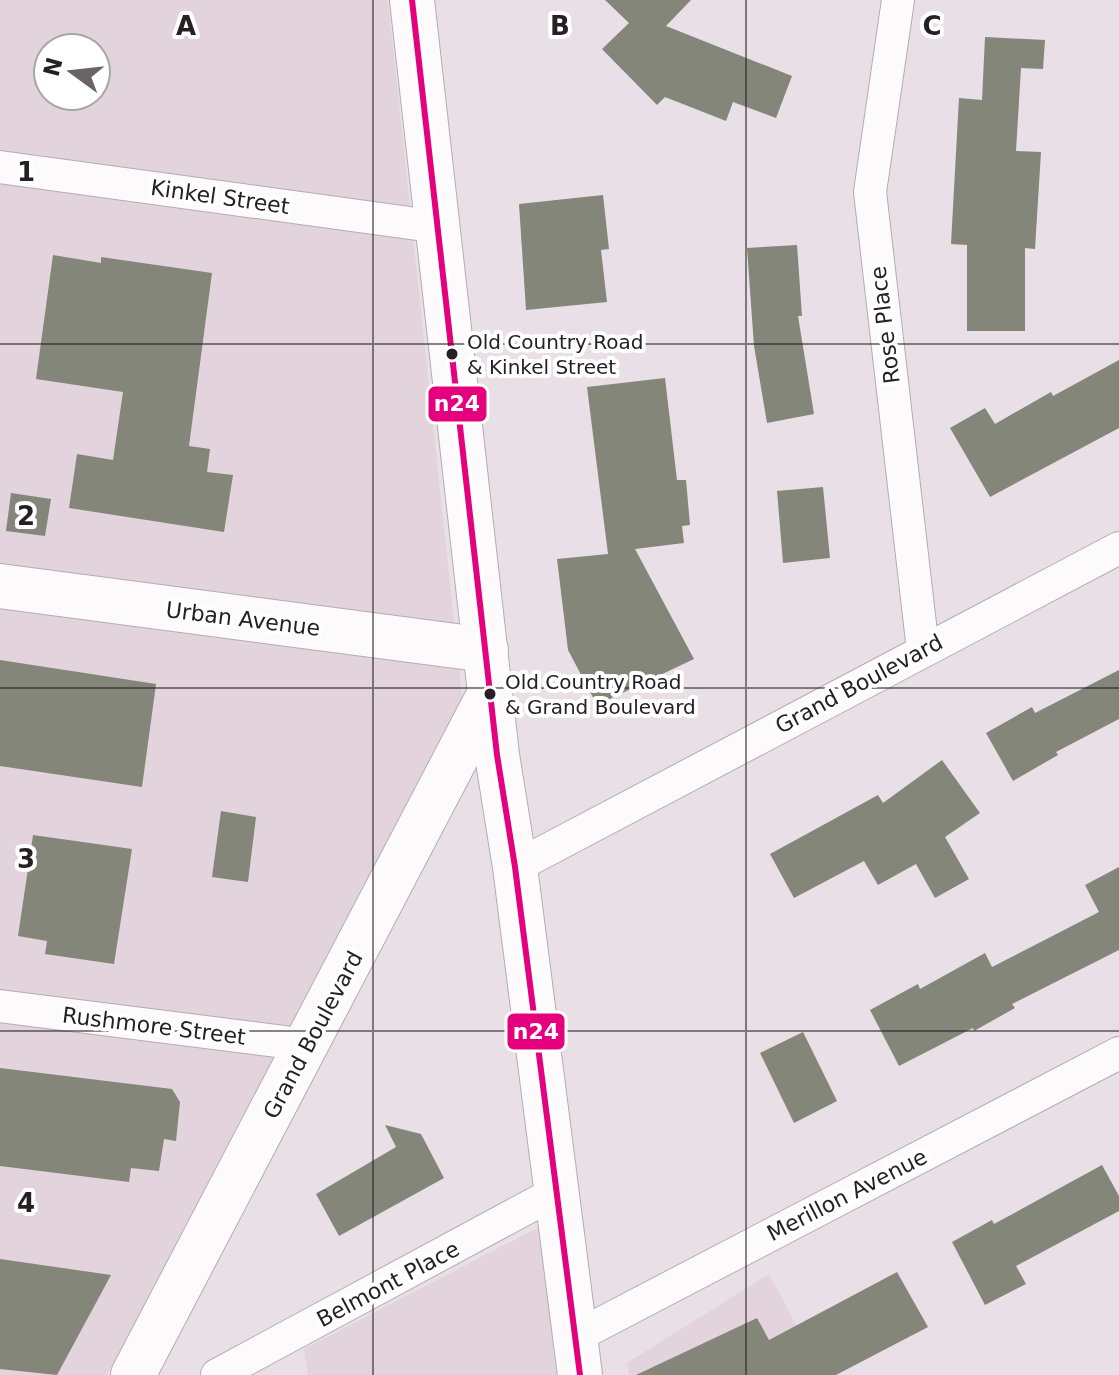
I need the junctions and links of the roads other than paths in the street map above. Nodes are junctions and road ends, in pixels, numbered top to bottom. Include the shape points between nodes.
1 (412, 0) edge
2 (898, 0) edge
3 (0, 167) edge
4 (439, 227) junction
5 (1119, 548) edge
6 (0, 586) edge
7 (486, 650) junction
8 (923, 650) junction
9 (490, 693) junction
10 (515, 867) junction
11 (0, 1006) edge
12 (308, 1045) junction
13 (1119, 1053) edge
14 (558, 1191) junction
15 (578, 1356) edge
16 (133, 1375) edge
17 (217, 1375) edge

1 - 4 main road
2 - 8 street, Rose Place via 870,192
3 - 4 street, Kinkel Street
4 - 7 main road
5 - 8 street, Grand Boulevard
6 - 7 main road, Urban Avenue
7 - 9 main road
8 - 10 street, Grand Boulevard
9 - 10 main road
9 - 12 main road, Grand Boulevard
10 - 14 main road
11 - 12 street, Rushmore Street
12 - 16 main road, Grand Boulevard
13 - 15 street, Merillon Avenue
14 - 15 main road
14 - 17 street, Belmont Place

